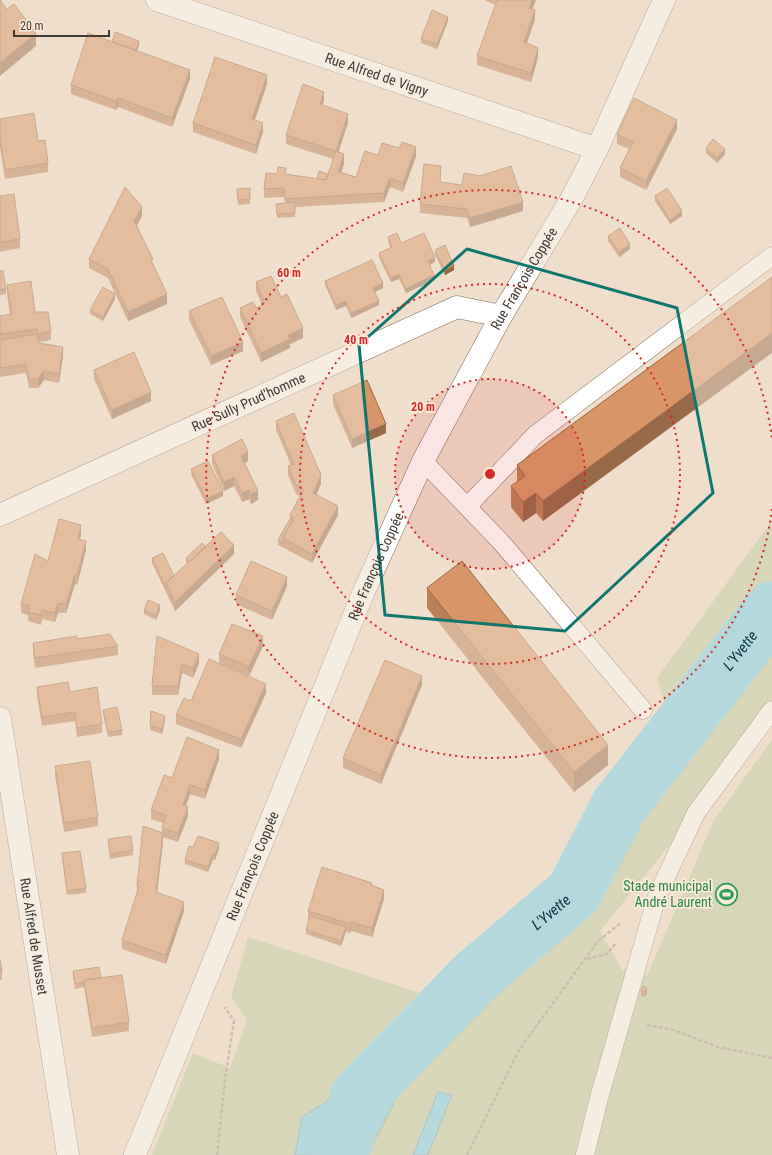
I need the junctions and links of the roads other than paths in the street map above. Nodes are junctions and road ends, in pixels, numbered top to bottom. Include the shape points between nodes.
1 (157, 0) edge
2 (664, 0) edge
3 (597, 149) junction
4 (772, 256) edge
5 (501, 316) junction
6 (423, 461) junction
7 (467, 507) junction
8 (0, 515) edge
9 (643, 710) dead end
10 (772, 710) edge
11 (0, 718) edge
12 (68, 1155) edge
13 (135, 1155) edge
14 (585, 1155) edge

1 - 3 street, Rue Alfred de Vigny
2 - 3 street, Rue François Coppée
3 - 5 street, Rue François Coppée via 557,225
4 - 7 lane via 535,435
5 - 6 street, Rue François Coppée
5 - 8 street, Rue Sully Prud'homme via 457,307
6 - 7 lane
6 - 13 street, Rue François Coppée via 364,591
7 - 9 lane via 501,542
10 - 14 lane via 696,813 657,896
11 - 12 street, Rue Alfred de Musset

